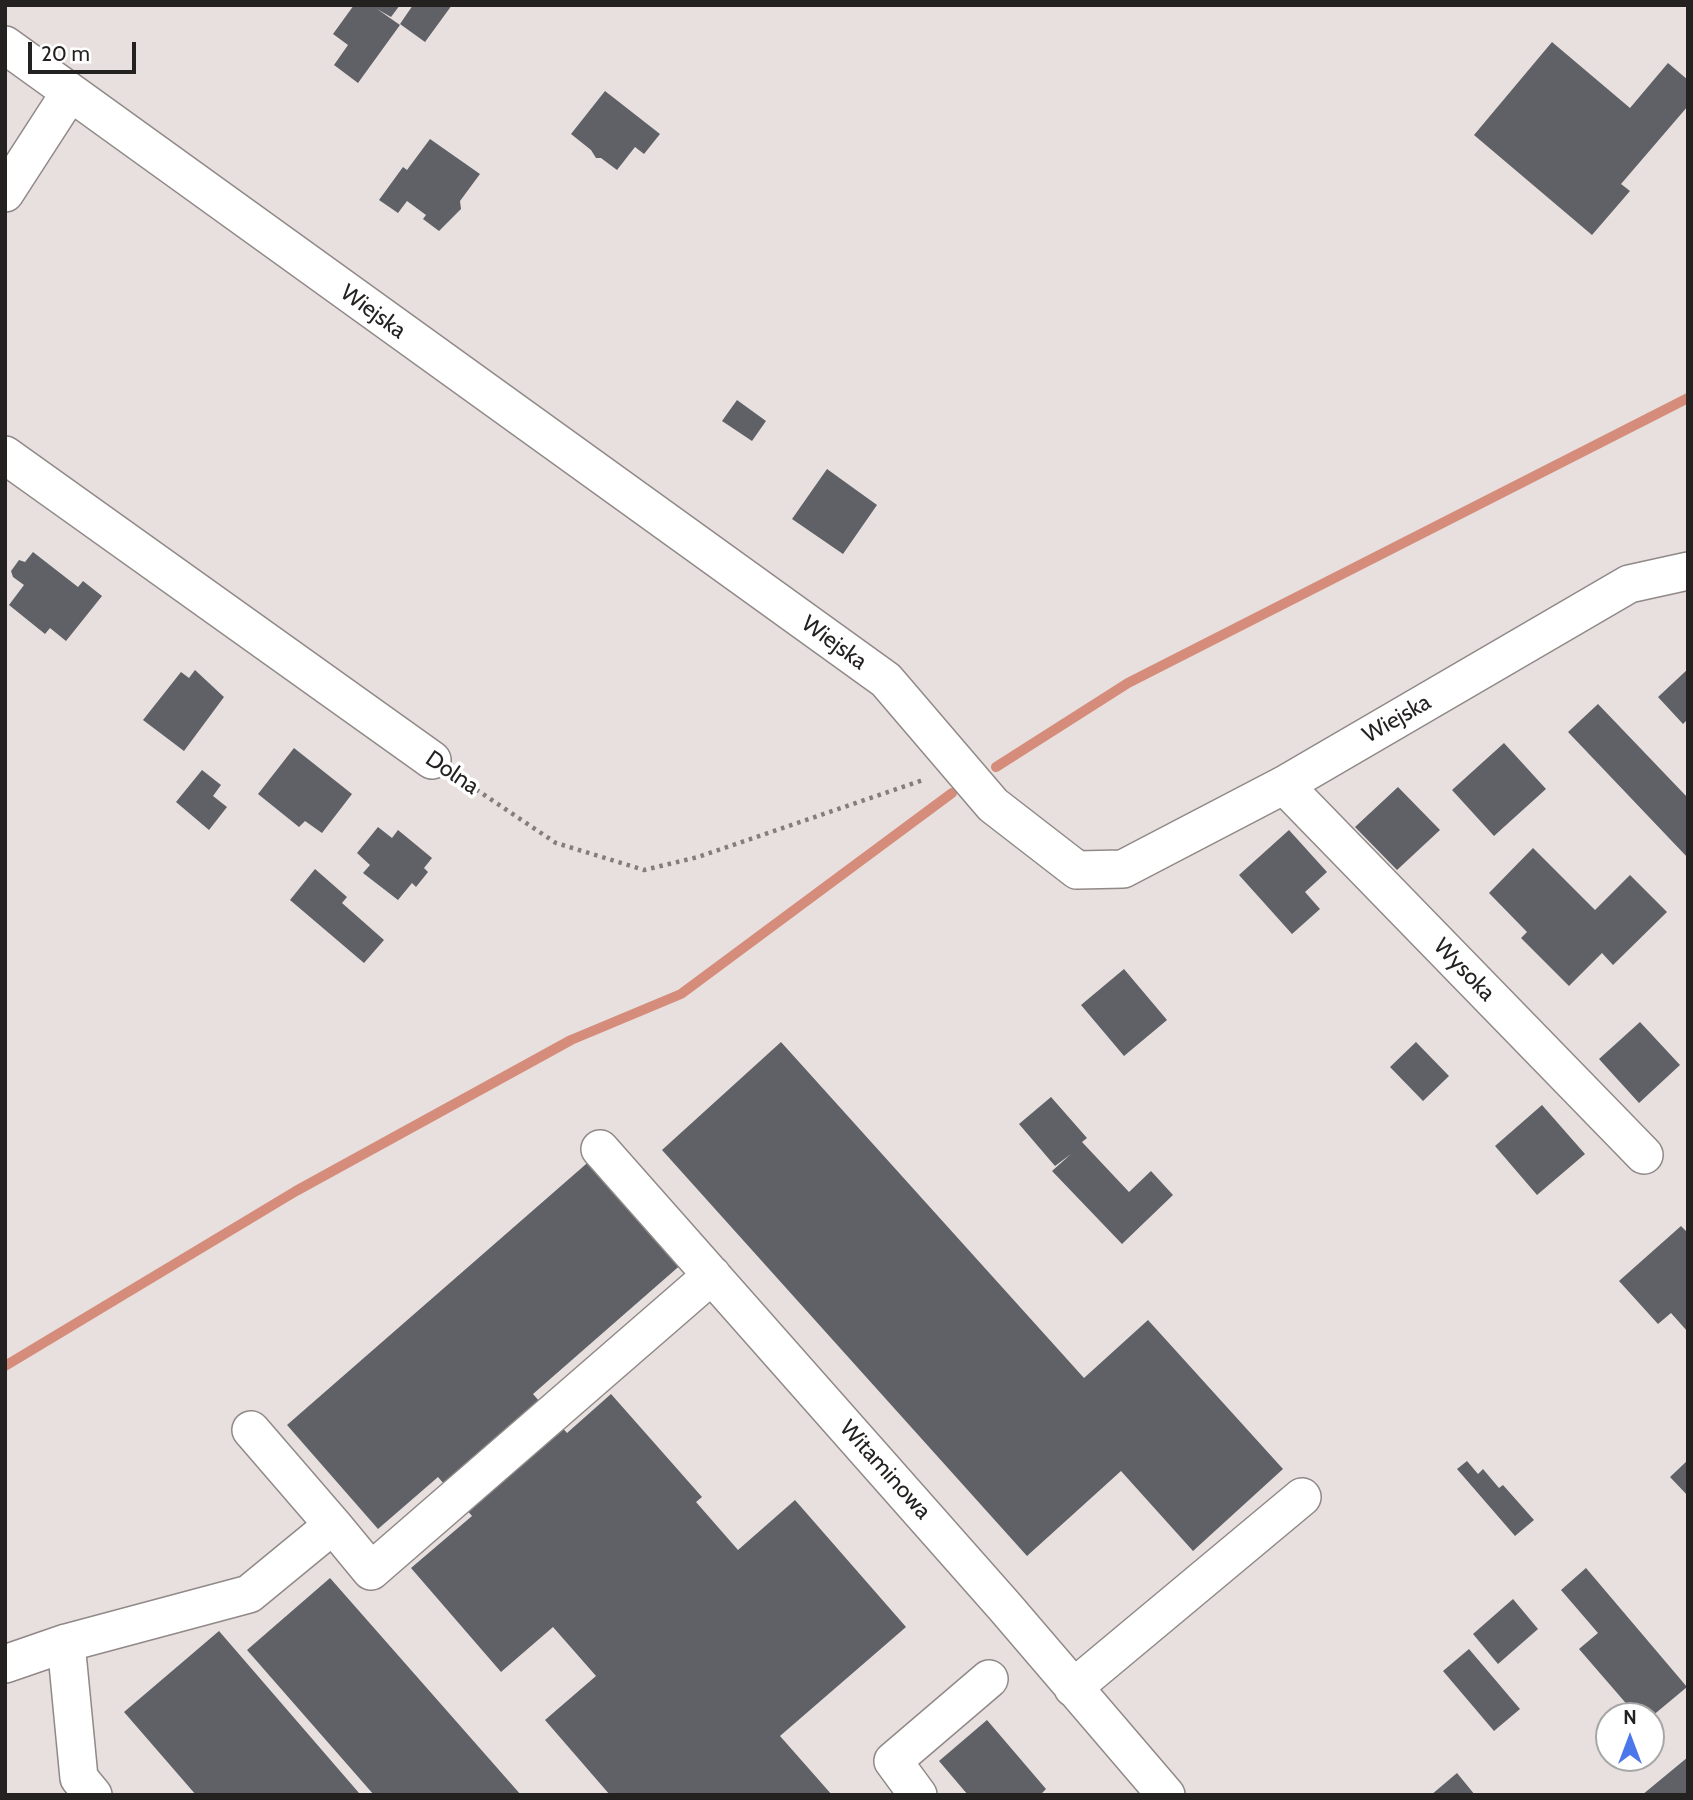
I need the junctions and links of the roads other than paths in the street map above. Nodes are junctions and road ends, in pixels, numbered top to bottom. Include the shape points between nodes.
1 (5, 45) edge
2 (69, 94) junction
3 (5, 193) edge
4 (5, 455) edge
5 (1688, 571) edge
6 (432, 760) road end
7 (1284, 785) junction
8 (600, 1149) dead end
9 (1644, 1155) dead end
10 (712, 1275) junction
11 (251, 1430) dead end
12 (1302, 1497) dead end
13 (333, 1525) junction
14 (66, 1643) junction
15 (5, 1664) edge
16 (989, 1679) dead end
17 (1073, 1688) junction
18 (93, 1795) edge
19 (918, 1795) edge
20 (1166, 1795) edge

1 - 2 street, Wiejska
2 - 3 street
2 - 7 street, Wiejska via 886,680 993,805 1077,870 1123,869
4 - 6 street, Dolna
5 - 7 street, Wiejska via 1629,584
7 - 9 street, Wysoka
8 - 10 street, Witaminowa
10 - 13 street via 371,1572
10 - 17 street, Witaminowa
11 - 13 street
12 - 17 street
13 - 14 street via 249,1594
14 - 15 street
14 - 18 street via 79,1778
16 - 19 street via 893,1761
17 - 20 street, Witaminowa

